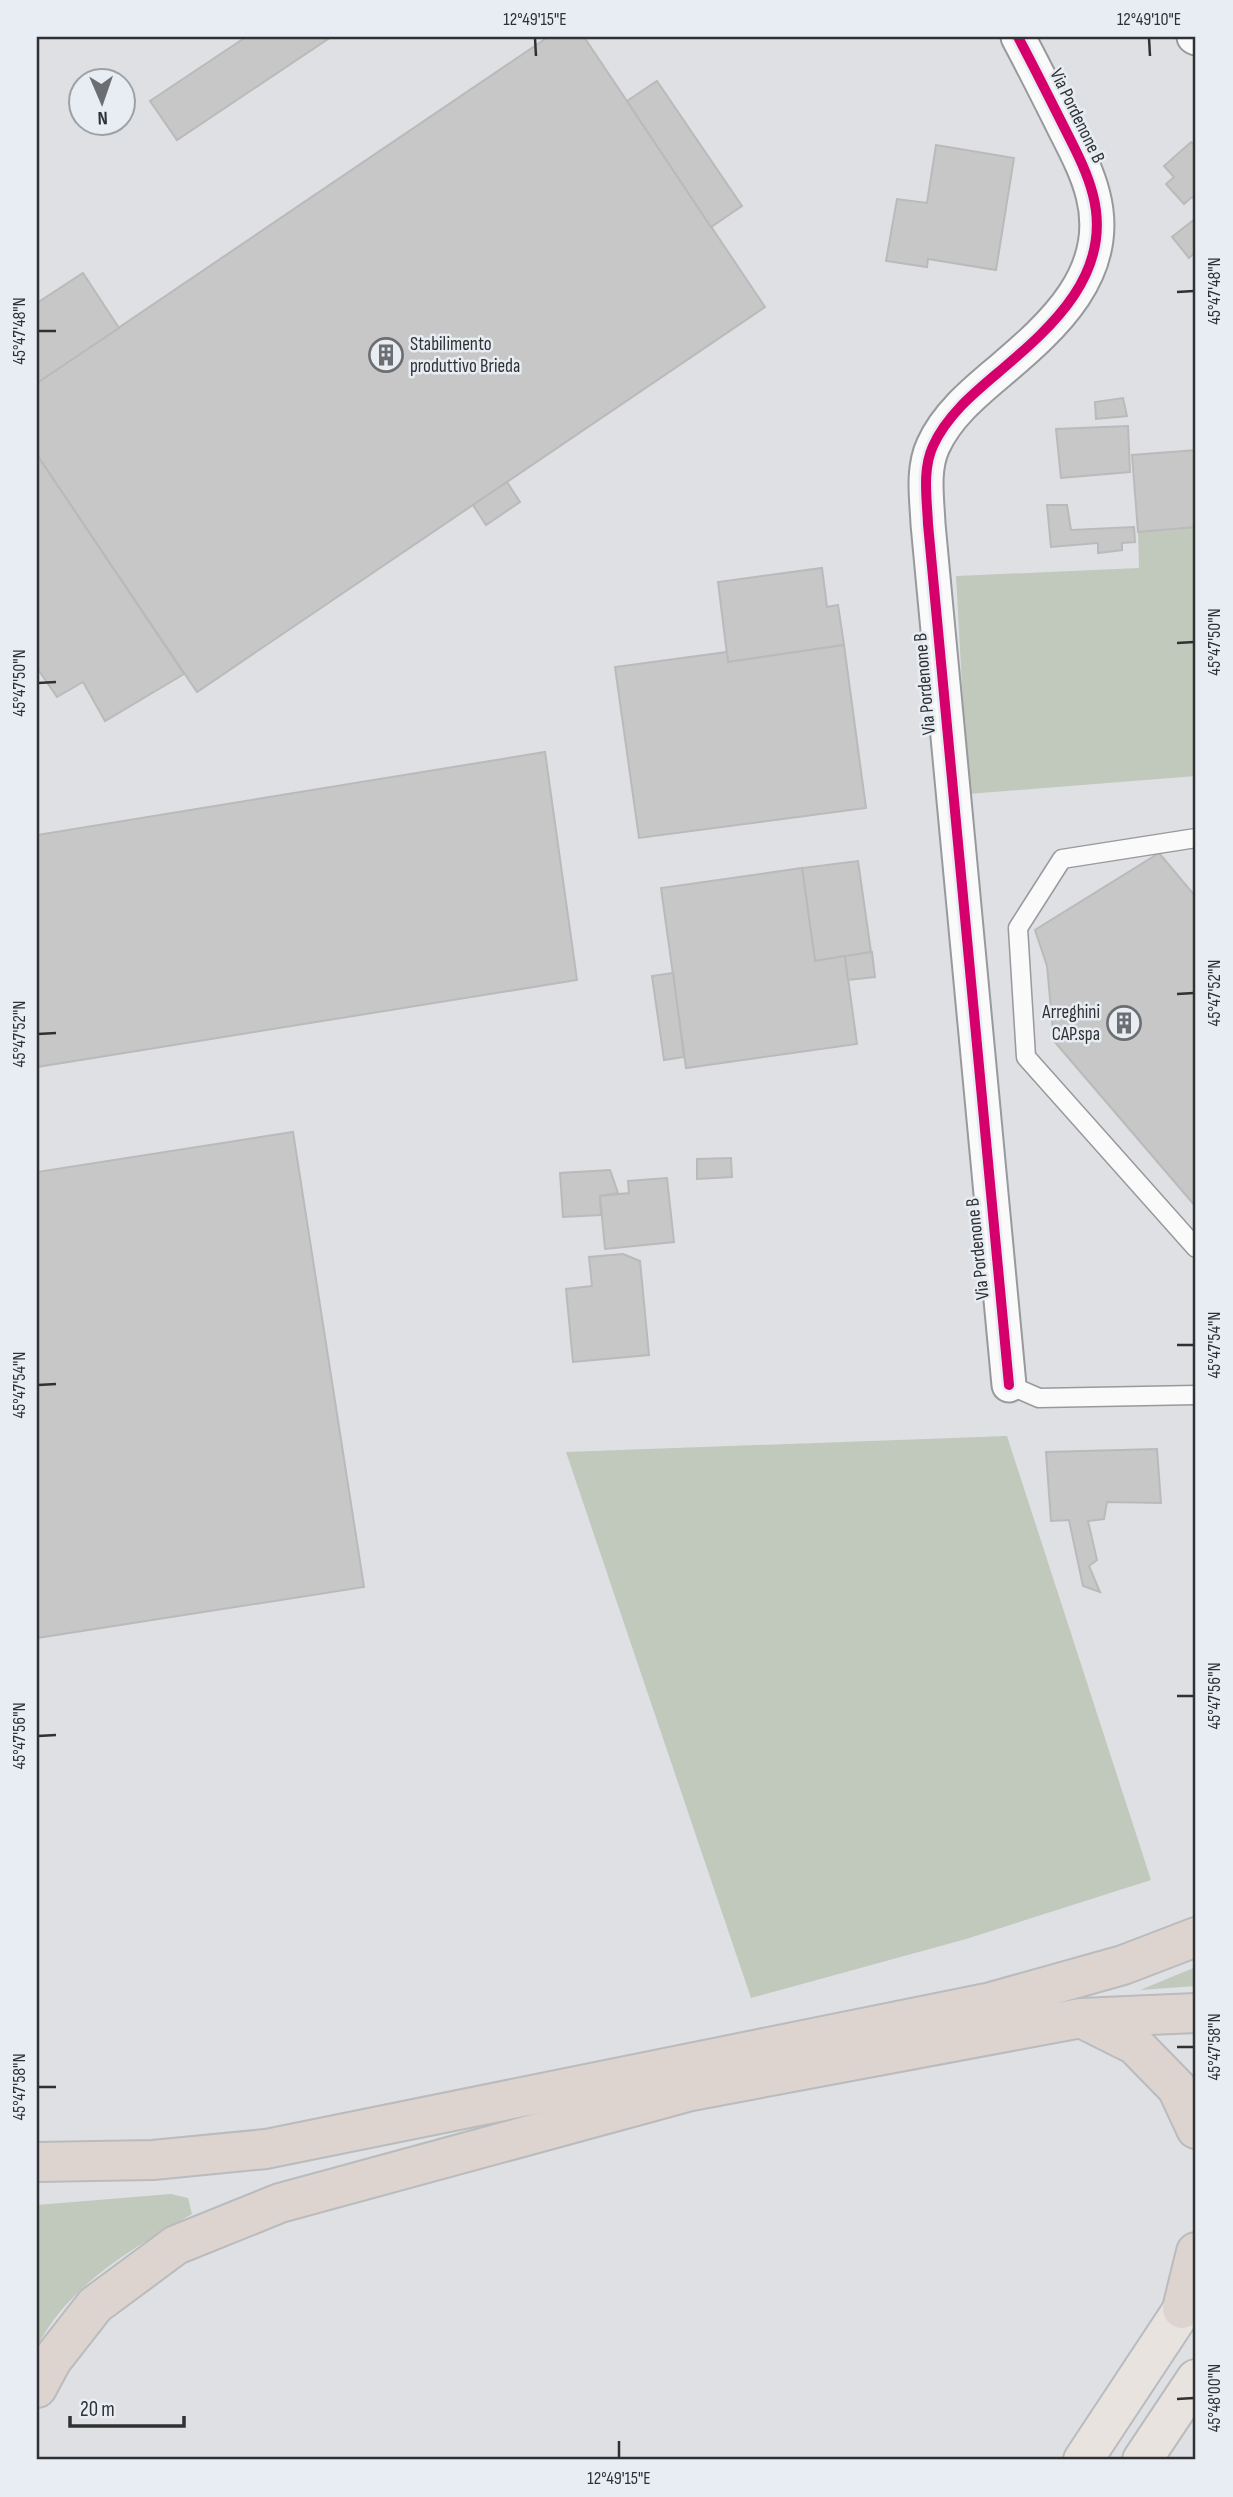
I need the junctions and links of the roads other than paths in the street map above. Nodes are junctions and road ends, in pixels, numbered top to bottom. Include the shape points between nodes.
1 (1027, 43) edge
2 (1196, 838) edge
3 (1196, 1248) edge
4 (1009, 1385) joint
5 (1196, 1395) edge
6 (1196, 1937) edge
7 (1196, 2013) edge
8 (1081, 2018) junction
9 (1196, 2129) edge
10 (37, 2162) edge
11 (1196, 2252) edge
12 (1189, 2299) edge
13 (1196, 2379) edge
14 (37, 2388) edge
15 (1083, 2460) edge
16 (1142, 2460) edge

1 - 4 street, Via Pordenone B via 1094,196 1096,246 1075,297 1030,346 965,400 932,446 926,472
2 - 3 lane via 1062,859 1018,928 1026,1057
4 - 5 lane via 1039,1398
6 - 10 highway via 1123,1965 991,2002 278,2146 153,2160
7 - 8 highway
8 - 9 highway via 1135,2045 1177,2088
8 - 14 highway via 691,2091 280,2203 176,2245 95,2305 52,2360
11 - 12 highway
12 - 15 main road
13 - 16 main road

